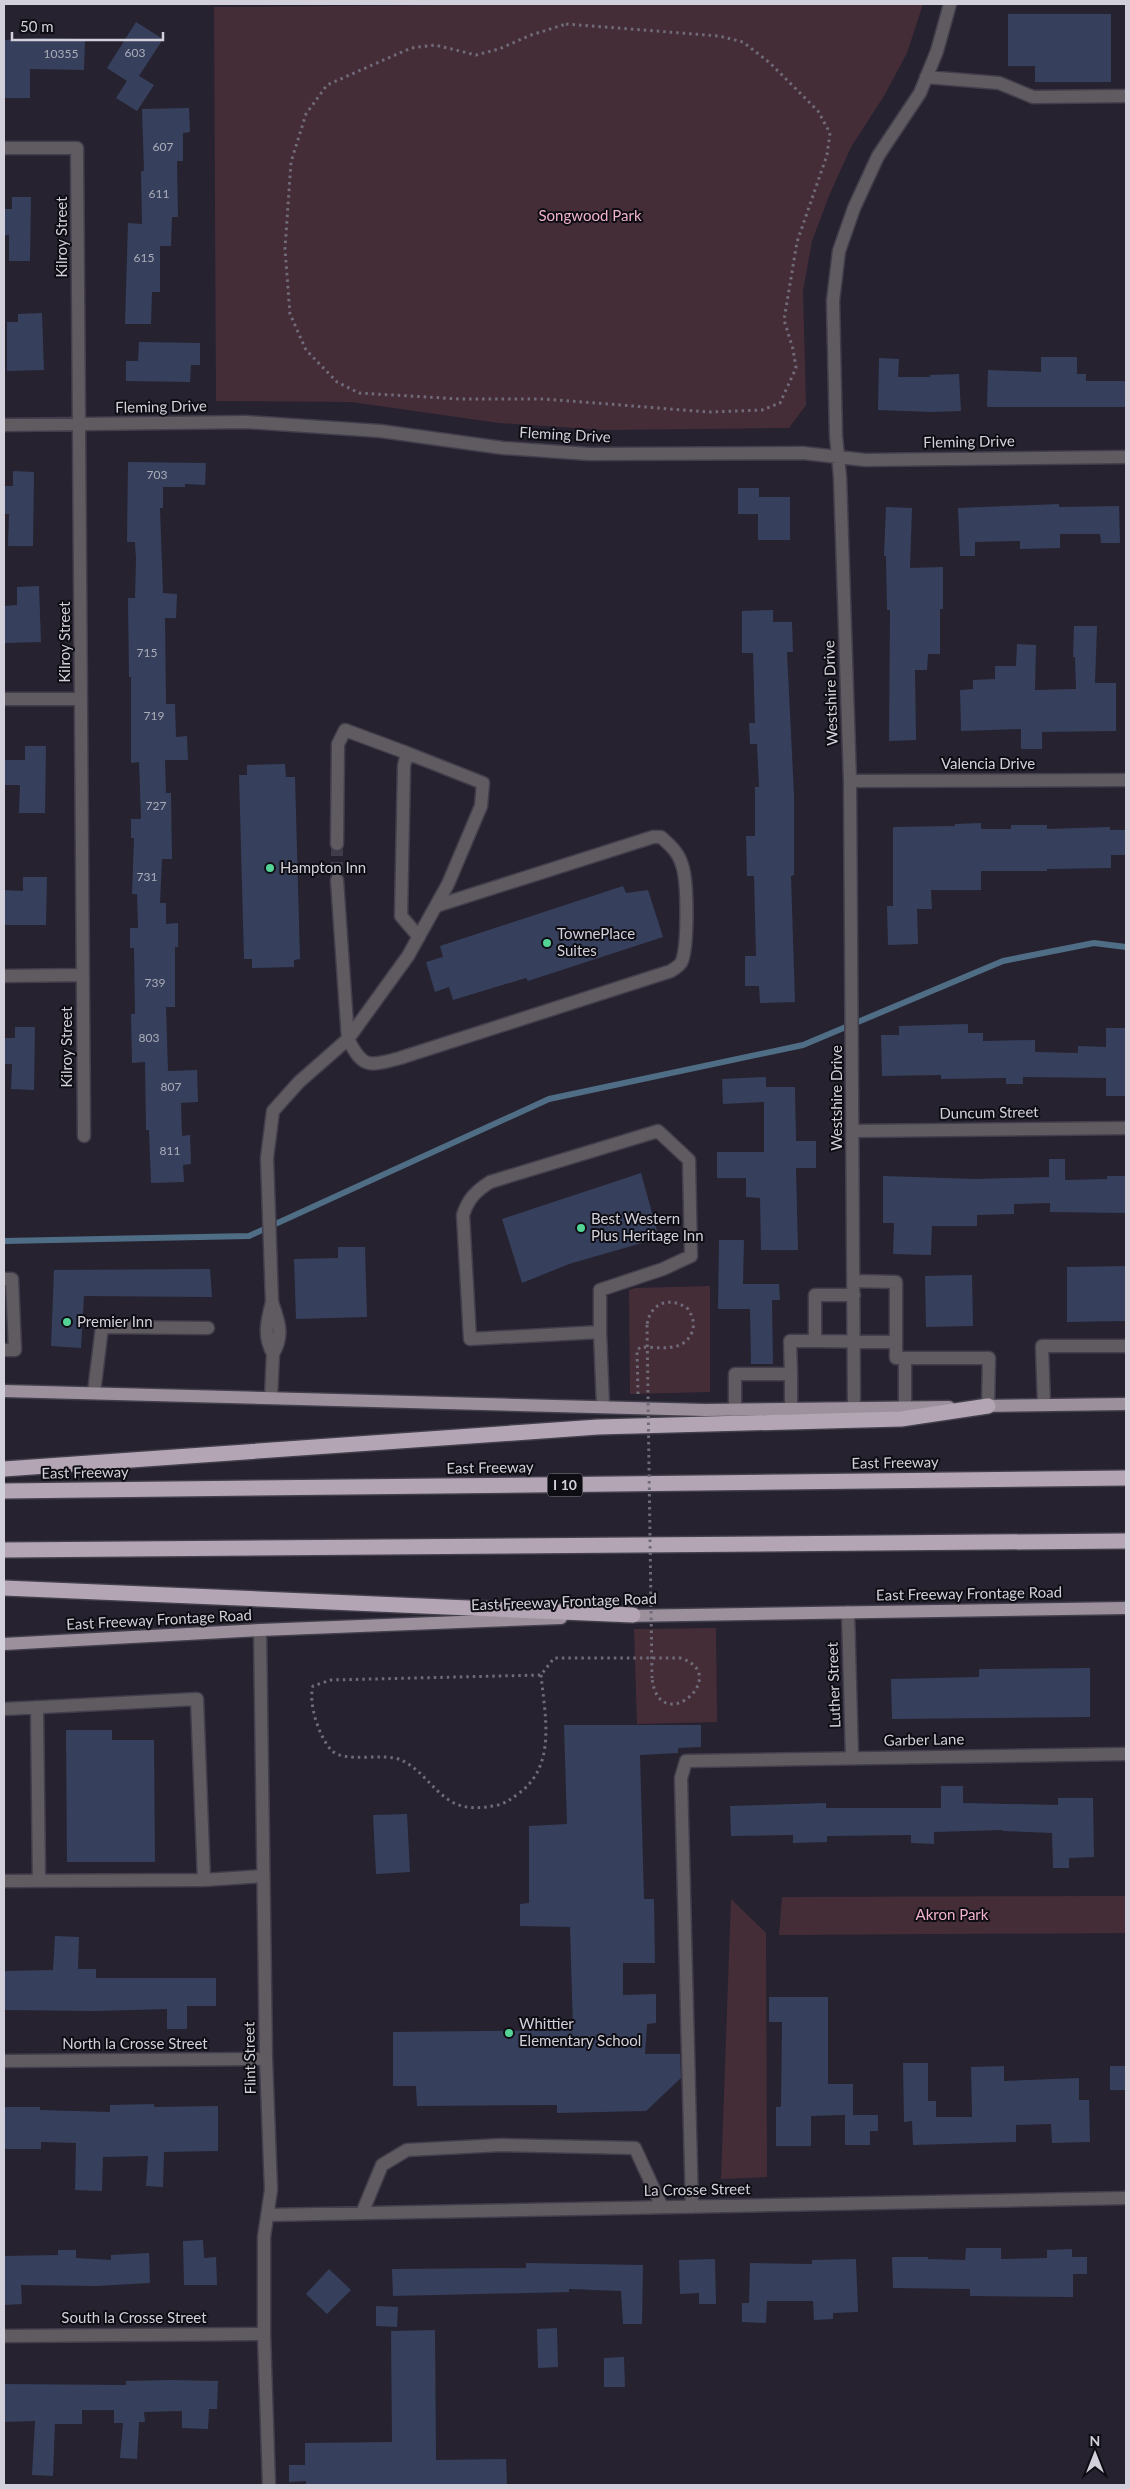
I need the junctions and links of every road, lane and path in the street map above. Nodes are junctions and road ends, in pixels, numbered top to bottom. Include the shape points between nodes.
1 (950, 4) edge
2 (926, 77) junction
3 (326, 85) joint
4 (1126, 96) edge
5 (4, 148) edge
6 (80, 424) junction
7 (4, 425) edge
8 (837, 456) junction
9 (1126, 457) edge
10 (81, 699) junction
11 (4, 700) edge
12 (407, 753) junction
13 (850, 780) junction
14 (1126, 780) edge
15 (337, 844) tunnel mouth
16 (337, 880) tunnel mouth
17 (436, 906) junction
18 (419, 937) junction
19 (83, 975) junction
20 (4, 976) edge
21 (348, 1039) junction
22 (1126, 1128) edge
23 (853, 1131) junction
24 (84, 1136) dead end
25 (4, 1279) edge
26 (854, 1281) junction
27 (854, 1296) junction
28 (208, 1328) dead end
29 (600, 1332) junction
30 (815, 1341) junction
31 (854, 1342) junction
32 (896, 1342) junction
33 (1126, 1346) edge
34 (4, 1350) edge
35 (905, 1358) junction
36 (791, 1374) junction
37 (4, 1391) edge
38 (94, 1392) junction
39 (271, 1397) junction
40 (1126, 1404) edge
41 (603, 1406) junction
42 (988, 1406) junction
43 (1044, 1406) junction
44 (639, 1407) junction
45 (905, 1407) junction
46 (854, 1408) junction
47 (792, 1409) junction
48 (735, 1410) junction
49 (4, 1469) edge
50 (1126, 1478) edge
51 (4, 1491) edge
52 (1126, 1541) edge
53 (4, 1550) edge
54 (4, 1588) edge
55 (1126, 1608) edge
56 (848, 1612) junction
57 (633, 1615) junction
58 (260, 1630) junction
59 (4, 1644) edge
60 (541, 1675) junction
61 (36, 1707) junction
62 (4, 1709) edge
63 (1126, 1754) edge
64 (852, 1757) junction
65 (263, 1876) junction
66 (204, 1880) junction
67 (4, 1881) edge
68 (39, 1881) junction
69 (266, 2060) junction
70 (4, 2061) edge
71 (1126, 2198) edge
72 (662, 2207) junction
73 (692, 2207) junction
74 (362, 2213) junction
75 (268, 2215) junction
76 (264, 2334) junction
77 (4, 2336) edge
78 (269, 2485) edge

1 - 2 street, Westshire Drive
2 - 4 street via 999,83 1033,97
2 - 8 street, Westshire Drive via 920,93 878,156 839,251 833,301
3 - 3 path via 306,114 291,162 285,249 290,314 306,350 337,382 360,393 460,399 544,399 709,412 762,410 780,403 796,368 784,320 797,242 827,155 830,132 818,112 770,63 743,42 718,36 566,24 476,55 435,45 411,48
5 - 6 street, Kilroy Street via 77,148
6 - 7 street, Fleming Drive
6 - 8 street, Fleming Drive via 246,422 589,454 803,452
6 - 10 street, Kilroy Street
8 - 9 street, Fleming Drive via 865,460
8 - 13 street, Westshire Drive
10 - 11 street
10 - 19 street, Kilroy Street
12 - 15 street via 346,730 338,744
12 - 17 street via 483,783 481,806
12 - 18 street via 404,766 402,916
13 - 14 street, Valencia Drive
13 - 23 street, Westshire Drive
16 - 21 street
17 - 18 street
17 - 21 street via 661,837 682,862 685,876 685,947 681,963 671,972 400,1058 365,1063 357,1057
18 - 21 street
19 - 20 street
19 - 24 street, Kilroy Street
21 - 39 street via 298,1082 273,1111 267,1158 272,1302 266,1323 266,1343 272,1354
22 - 23 street, Duncum Street
23 - 26 street, Westshire Drive
25 - 34 street via 12,1279 15,1350
26 - 27 street, Westshire Drive
26 - 32 street via 896,1282
27 - 30 street via 815,1295
27 - 31 street, Westshire Drive
28 - 38 street via 102,1326
29 - 29 street via 470,1339 463,1215 476,1191 490,1182 658,1131 689,1160 691,1256 600,1290
29 - 41 street
30 - 31 street
30 - 36 street via 790,1341
31 - 32 street
31 - 46 street, Westshire Drive
32 - 35 street via 896,1358
33 - 43 street via 1042,1346
35 - 42 street via 989,1358
35 - 45 street
36 - 47 street
36 - 48 street via 735,1374
37 - 38 main road
38 - 39 main road
39 - 41 main road
40 - 43 main road
41 - 44 main road
42 - 43 main road
42 - 45 main road
42 - 49 highway via 902,1419 598,1427
44 - 48 main road
44 - 60 path, bridge via 637,1350 641,1347 648,1347 676,1347 689,1338 694,1324 688,1309 681,1304 664,1302 655,1307 647,1322 647,1325 647,1335 647,1345 647,1355 647,1364 650,1502 651,1619 652,1629 652,1658 652,1668 652,1678 661,1699 673,1704 694,1695 699,1680 693,1666 680,1658 654,1658 646,1659 554,1658
45 - 46 main road
46 - 47 main road
47 - 48 main road
50 - 51 highway, East Freeway / I 10
52 - 53 highway
54 - 57 highway
55 - 56 main road, East Freeway Frontage Road
56 - 57 main road, East Freeway Frontage Road
56 - 64 street, Luther Street
57 - 58 main road, East Freeway Frontage Road
58 - 59 main road, East Freeway Frontage Road
58 - 65 street, Flint Street
60 - 60 path via 331,1680 313,1686 310,1696 312,1711 330,1748 338,1755 398,1758 413,1766 435,1790 454,1803 477,1809 504,1804 525,1789 541,1767 547,1739
61 - 62 street
61 - 66 street via 197,1699
61 - 68 street
63 - 64 street, Garber Lane
64 - 73 street, Garber Lane via 686,1761 681,1778
65 - 66 street
65 - 69 street, Flint Street
66 - 68 street
67 - 68 street
69 - 70 street, North la Crosse Street
69 - 75 street, Flint Street via 271,2190
71 - 73 street, La Crosse Street
72 - 73 street, La Crosse Street
72 - 74 street, La Crosse Street
72 - 74 street via 635,2148 502,2145 407,2150 382,2165
74 - 75 street, La Crosse Street
75 - 76 street, Flint Street via 264,2237
76 - 77 street, South la Crosse Street
76 - 78 street, Flint Street

